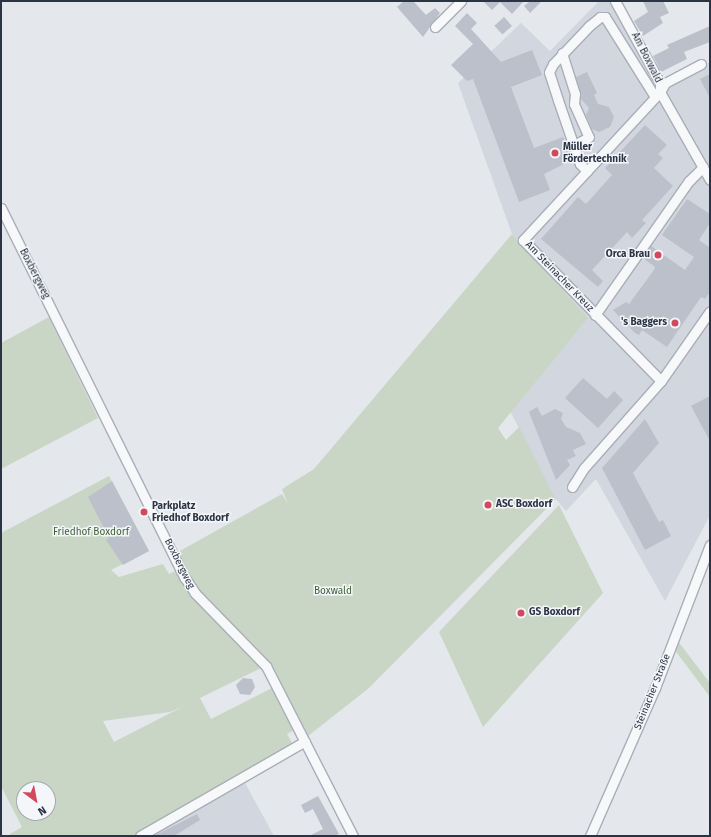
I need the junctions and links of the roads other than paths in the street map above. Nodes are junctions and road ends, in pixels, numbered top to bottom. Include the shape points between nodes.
1 (461, 1) edge
2 (615, 1) edge
3 (435, 27) dead end
4 (562, 54) junction
5 (701, 64) dead end
6 (658, 94) junction
7 (574, 145) junction
8 (703, 167) junction
9 (587, 171) junction
10 (710, 180) edge
11 (1, 208) edge
12 (710, 311) edge
13 (595, 314) junction
14 (661, 381) junction
15 (572, 487) dead end
16 (710, 545) edge
17 (304, 741) junction
18 (140, 836) edge
19 (353, 836) edge
20 (590, 836) edge

1 - 3 street
2 - 6 street, Am Boxwald via 660,83
4 - 6 street via 594,21 605,17
4 - 7 street via 549,72
4 - 7 street via 576,94 574,104 589,137
5 - 6 street, Am Boxwald via 665,83
6 - 8 street
6 - 9 street, Am Steinacher Kreuz
7 - 9 street via 580,164
8 - 10 street
8 - 13 street, Am Steinacher Kreuz via 689,181
9 - 13 street, Am Steinacher Kreuz via 523,240
11 - 17 street, Boxbergweg via 185,578 195,593 266,666
12 - 14 street
13 - 14 street, Am Steinacher Kreuz
14 - 15 street via 584,468
16 - 20 street, Steinacher Straße via 655,688
17 - 18 street
17 - 19 street, Boxbergweg

